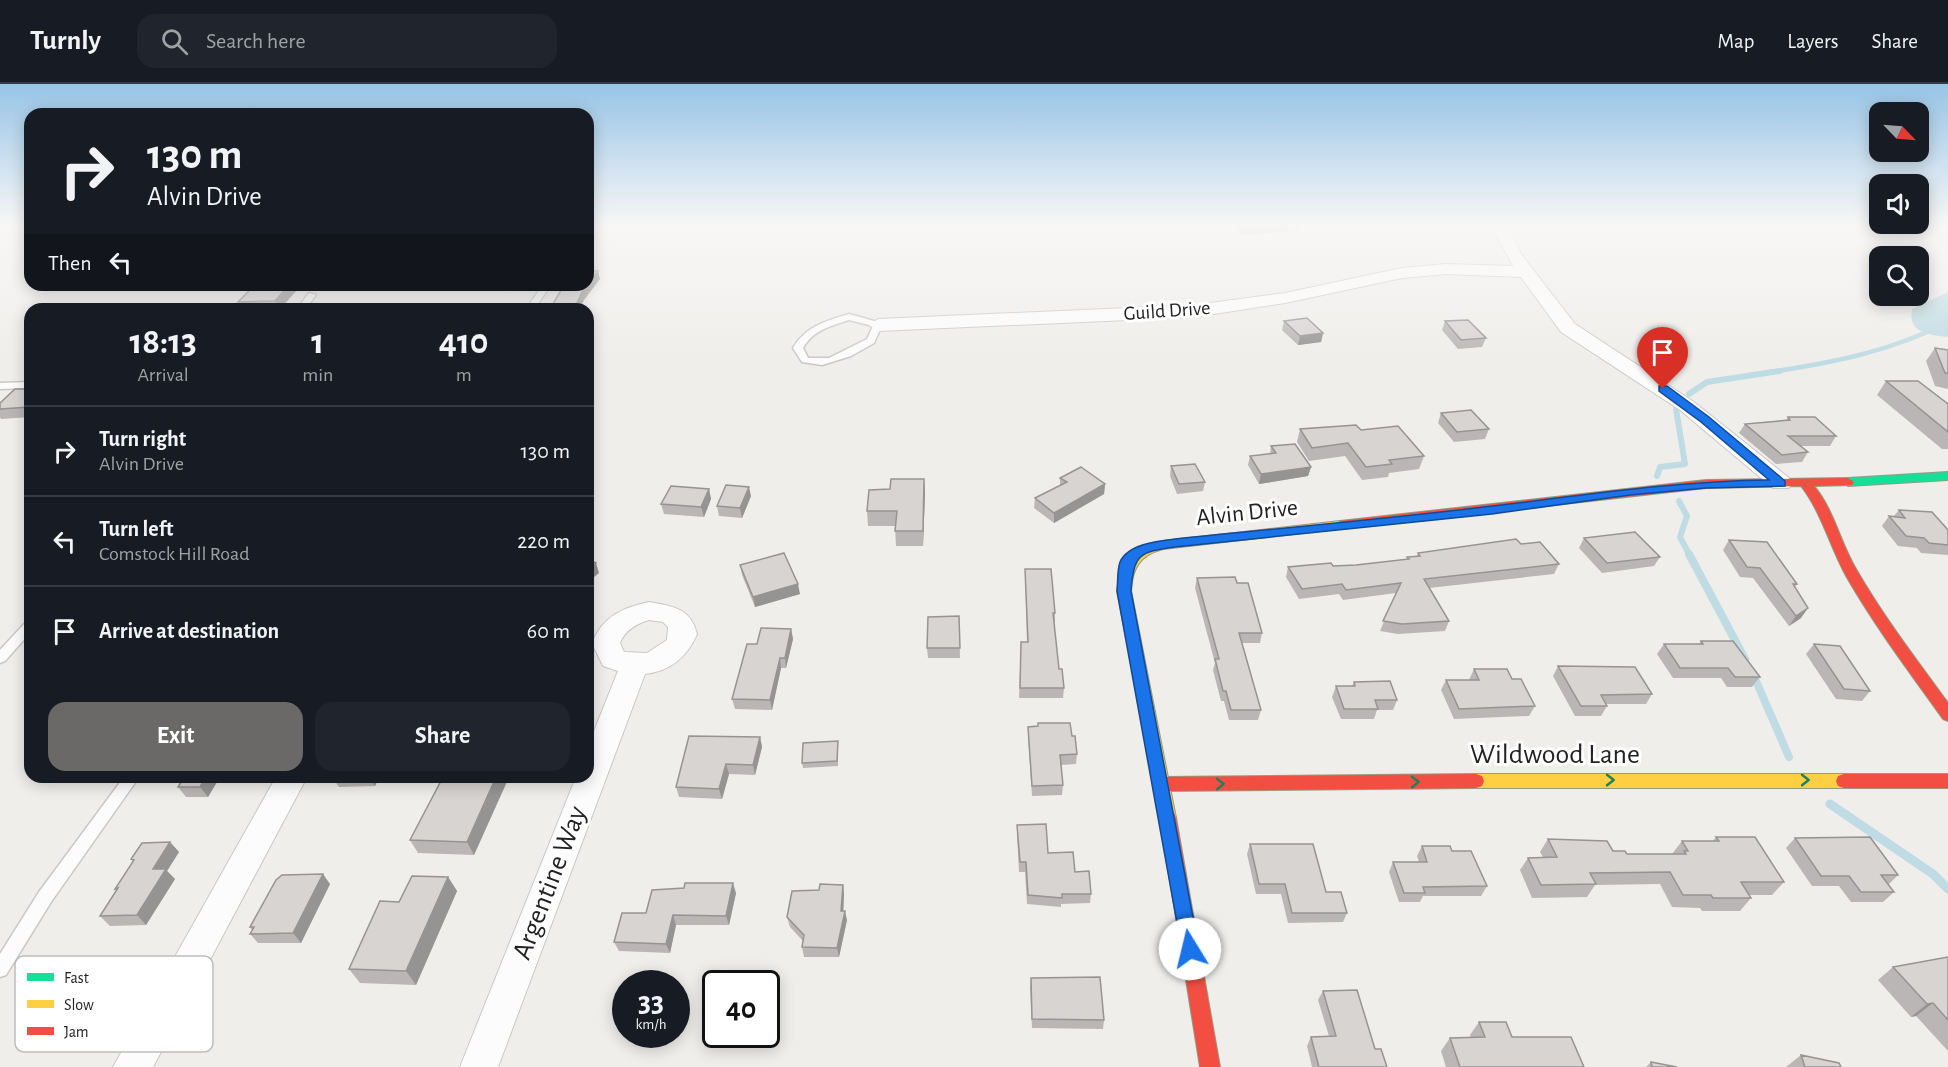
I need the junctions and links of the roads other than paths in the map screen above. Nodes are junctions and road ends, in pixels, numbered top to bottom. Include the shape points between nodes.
1 (1425, 271) edge
2 (1495, 271) edge
3 (1525, 272) joint
4 (312, 295) dead end
5 (306, 303) edge
6 (878, 325) junction
7 (24, 385) edge
8 (0, 386) edge
9 (1948, 476) edge
10 (1781, 483) junction
11 (1806, 484) junction
12 (24, 632) edge
13 (0, 658) edge
14 (634, 666) dead end
15 (1948, 715) edge
16 (594, 769) edge
17 (1948, 781) edge
18 (128, 783) edge
19 (289, 783) edge
20 (589, 783) edge
21 (1162, 784) junction
22 (193, 956) edge
23 (0, 969) edge
24 (140, 1052) edge
25 (132, 1067) edge
26 (479, 1067) edge
27 (1210, 1067) edge

1 - 6 street, Guild Drive via 1195,311
2 - 3 street, Guild Drive
3 - 10 street via 1554,313 1575,334 1687,406
4 - 5 lane
6 - 6 lane via 871,341 830,361 805,360 798,348 802,337 814,328 849,317
7 - 8 lane
9 - 11 street, Alvin Drive
10 - 11 street, Alvin Drive
10 - 21 street, Alvin Drive via 1647,490 1141,550 1126,563 1124,591
11 - 15 street via 1817,496 1833,538 1863,592
12 - 13 lane
14 - 16 street, Argentine Way
21 -> 17 street, Wildwood Lane
18 - 23 lane via 45,897
19 - 22 street
20 - 26 street, Argentine Way
21 - 27 street, Alvin Drive
24 - 25 street

